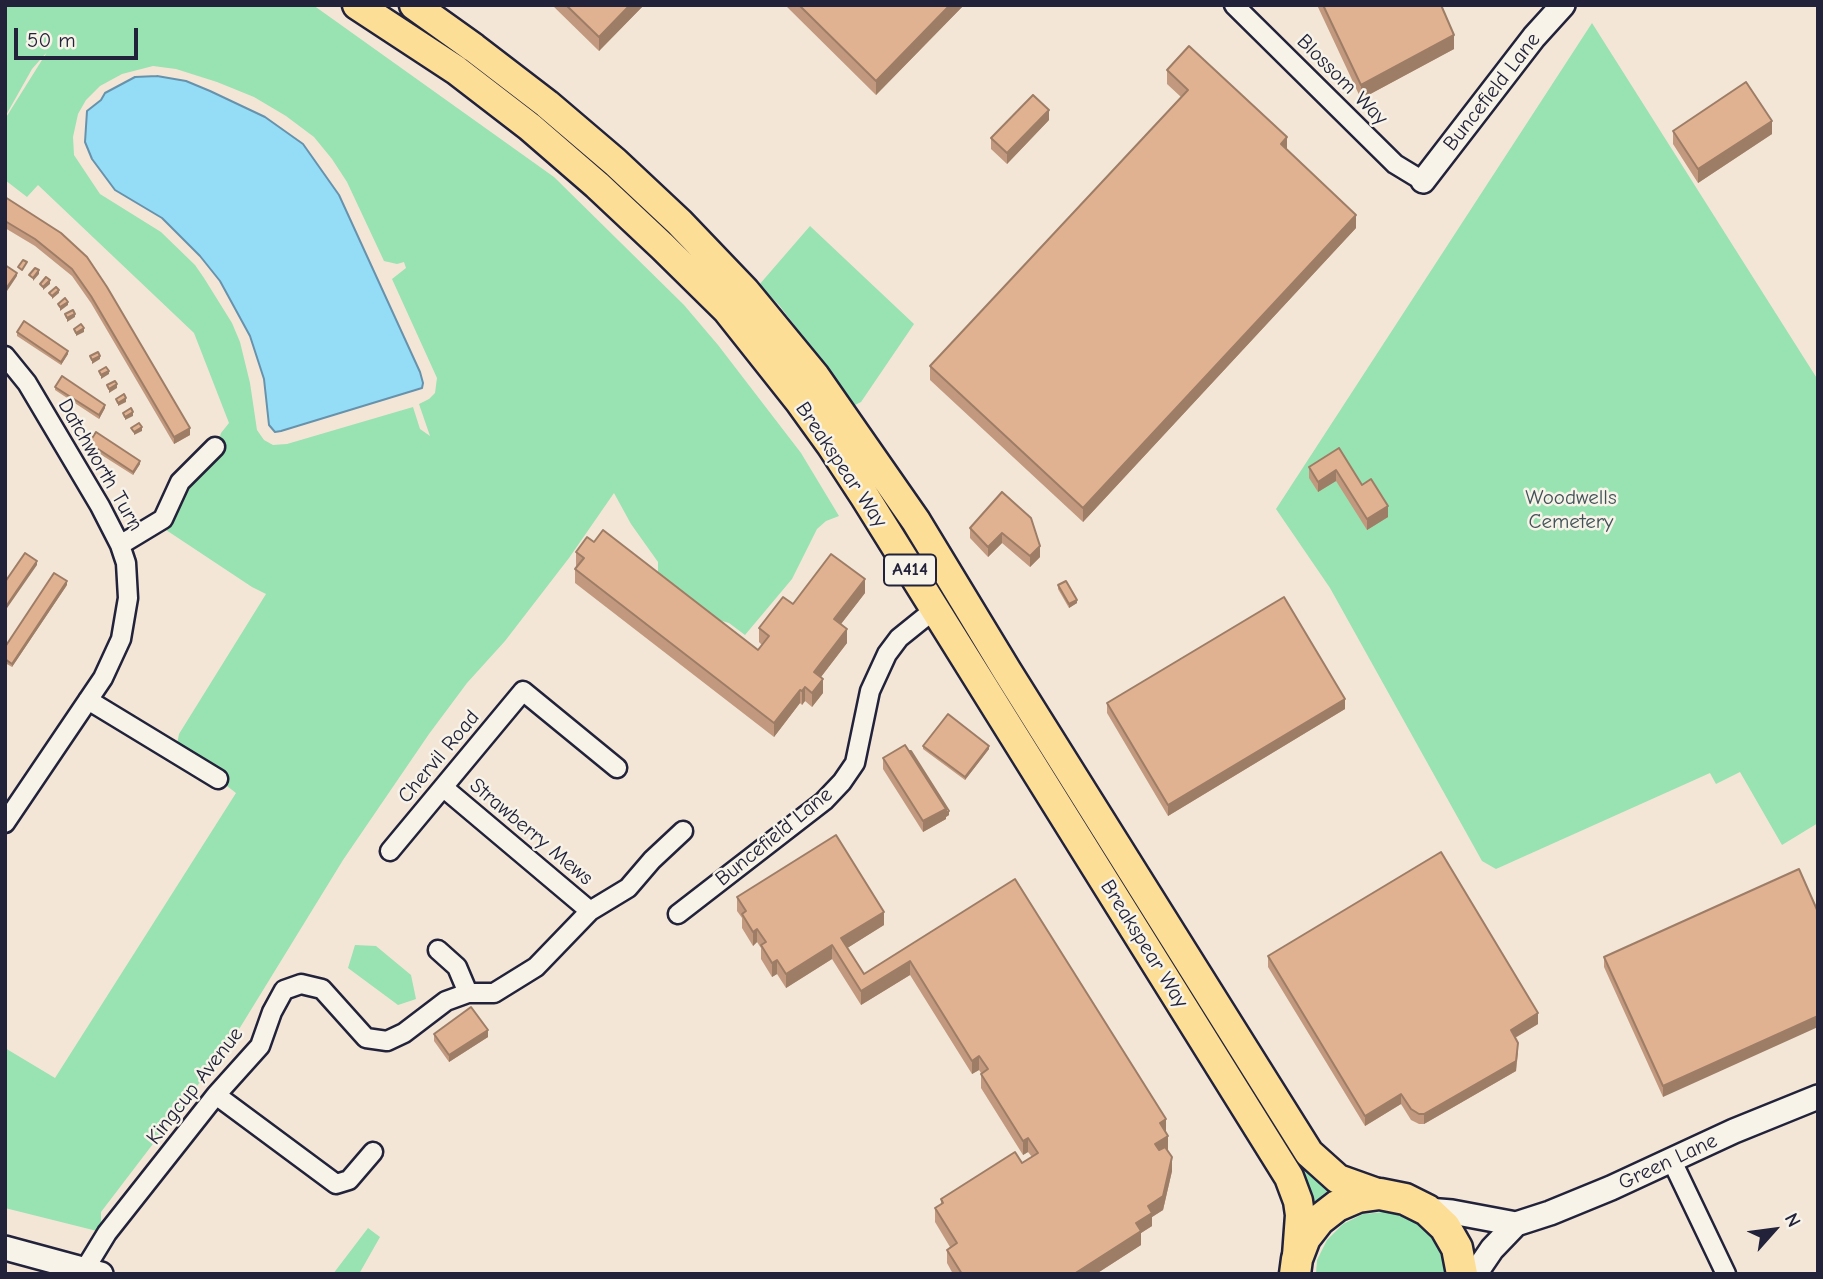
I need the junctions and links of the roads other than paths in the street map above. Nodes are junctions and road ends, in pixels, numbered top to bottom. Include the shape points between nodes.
1 (357, 5) edge
2 (414, 5) edge
3 (1234, 5) edge
4 (1563, 5) edge
5 (1423, 181) joint
6 (5, 356) edge
7 (215, 447) dead end
8 (121, 545) junction
9 (935, 609) junction
10 (88, 700) junction
11 (617, 768) dead end
12 (218, 779) dead end
13 (443, 788) junction
14 (5, 823) edge
15 (683, 831) dead end
16 (390, 851) dead end
17 (590, 911) junction
18 (678, 914) dead end
19 (438, 950) dead end
20 (468, 993) junction
21 (216, 1094) junction
22 (1818, 1097) edge
23 (373, 1152) dead end
24 (1672, 1161) junction
25 (1380, 1194) junction
26 (1427, 1210) junction
27 (1516, 1224) junction
28 (5, 1248) edge
29 (1296, 1266) edge
30 (93, 1271) edge
31 (1462, 1274) edge
32 (1475, 1274) edge
33 (1726, 1274) edge

1 - 9 main road, Breakspear Way / A414 via 456,70 530,127 645,229 727,310 831,445
2 - 25 main road, Breakspear Way / A414 via 547,104 615,162 745,290 797,354 916,521 1309,1153 1338,1179
3 - 5 street, Blossom Way via 1395,164
4 - 5 street, Buncefield Lane
6 - 8 street, Datchworth Turn via 27,383
7 - 8 street via 180,482 163,519
8 - 10 street, Datchworth Turn via 128,581 121,639
9 - 18 street, Buncefield Lane via 887,654 870,691 855,763 842,782 824,801
9 - 29 main road, Breakspear Way / A414 via 1289,1177 1300,1215
10 - 12 street
10 - 14 street, Datchworth Turn
11 - 13 street, Chervil Road via 523,691
13 - 16 street, Chervil Road
13 - 17 street, Strawberry Mews
15 - 17 street, Kingcup Avenue via 628,888
17 - 20 street, Kingcup Avenue via 536,967 494,993
19 - 20 street via 457,967
20 - 21 street, Kingcup Avenue via 446,1001 387,1041 366,1038 322,989 301,985 285,990 260,1046
21 - 23 street via 336,1184 349,1180
21 - 30 street, Kingcup Avenue via 107,1233
22 - 24 street, Green Lane
24 - 27 street, Green Lane
24 - 33 street
25 - 26 highway
25 - 29 highway via 1358,1197 1319,1220 1305,1238
26 - 27 street, Green Lane
26 - 31 highway via 1445,1227 1457,1248
27 - 32 street, Green Lane
28 - 30 street

